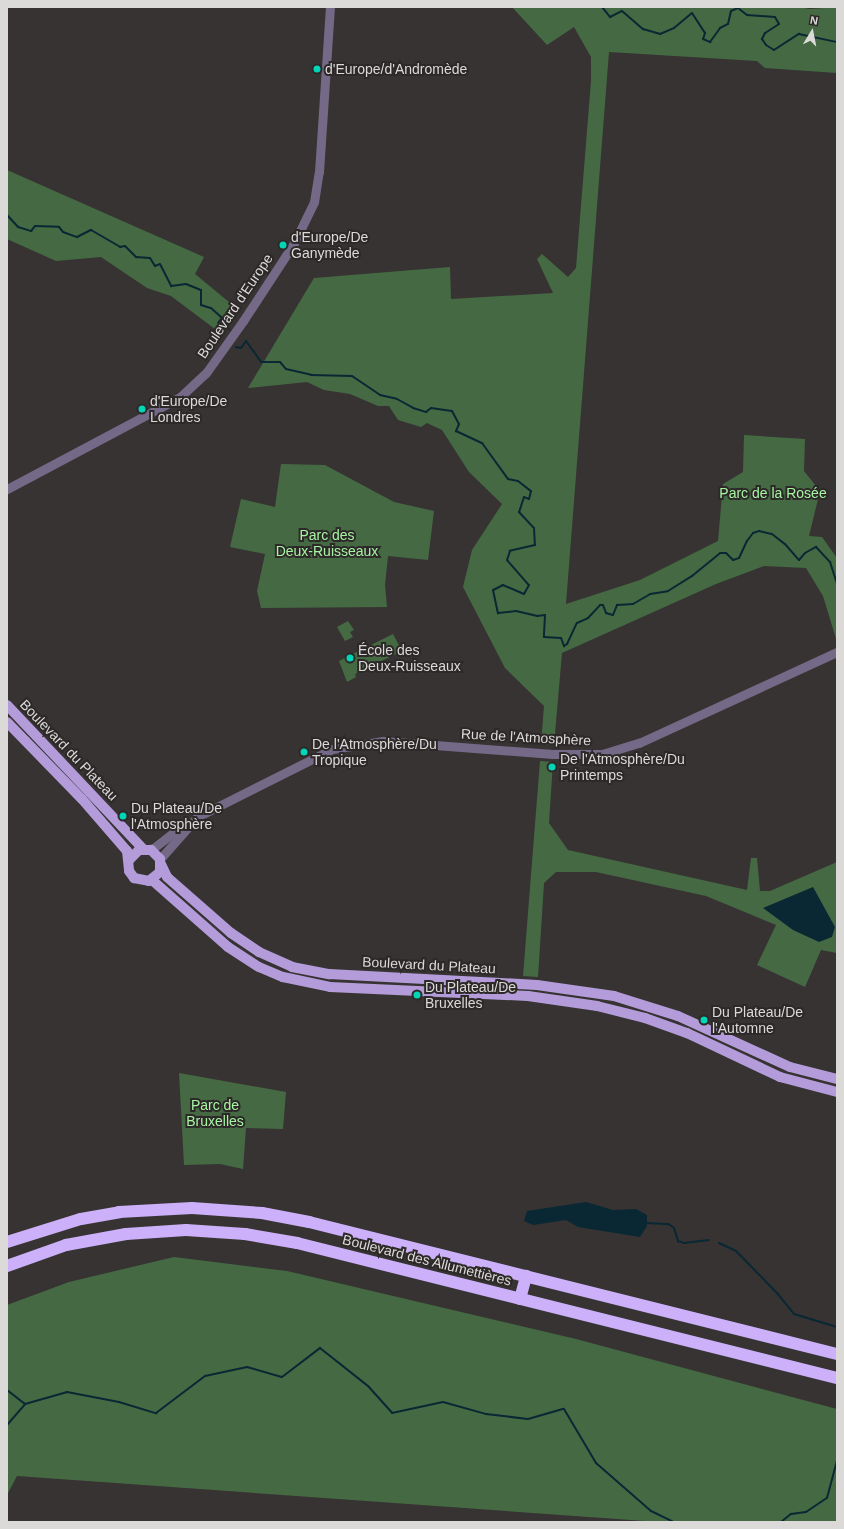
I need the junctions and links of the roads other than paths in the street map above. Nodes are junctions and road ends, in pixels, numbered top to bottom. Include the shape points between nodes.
1 (330, 7) edge
2 (7, 489) edge
3 (837, 652) edge
4 (7, 705) edge
5 (7, 722) edge
6 (187, 825) junction
7 (147, 849) junction
8 (129, 860) junction
9 (161, 861) junction
10 (152, 880) junction
11 (692, 1021) junction
12 (687, 1033) junction
13 (837, 1079) edge
14 (837, 1092) edge
15 (7, 1242) edge
16 (7, 1266) edge
17 (526, 1276) junction
18 (520, 1299) junction
19 (837, 1354) edge
20 (837, 1378) edge

1 - 2 street, Boulevard d'Europe via 319,172 314,202 294,243 247,314 206,373 180,397
3 - 6 street, Rue de l'Atmosphère via 619,750 590,756 383,742 343,746 308,759 197,817
4 - 7 main road, Boulevard du Plateau
5 - 8 main road, Boulevard du Plateau via 94,811 127,851
6 - 7 street, Rue de l'Atmosphère
6 - 9 street, Rue de l'Atmosphère
7 - 8 main road via 133,853
7 - 9 main road
8 - 10 main road via 129,871 134,878 142,881
9 - 10 main road via 160,872
9 - 11 main road, Boulevard du Plateau via 167,877 231,933 258,952 292,967 329,974 548,986 631,1000
10 - 12 main road, Boulevard du Plateau via 228,947 260,967 290,979 330,987 556,999 616,1010
11 - 12 main road
11 - 13 main road, Boulevard du Plateau via 778,1063
12 - 14 main road, Boulevard du Plateau via 770,1073
15 - 17 highway, Boulevard des Allumettières via 43,1229 99,1215 154,1209 228,1209 309,1222
16 - 18 highway, Boulevard des Allumettières via 60,1247 105,1237 170,1230 206,1230 297,1243
17 - 18 highway
17 - 19 highway, Boulevard des Allumettières
18 - 20 highway, Boulevard des Allumettières

